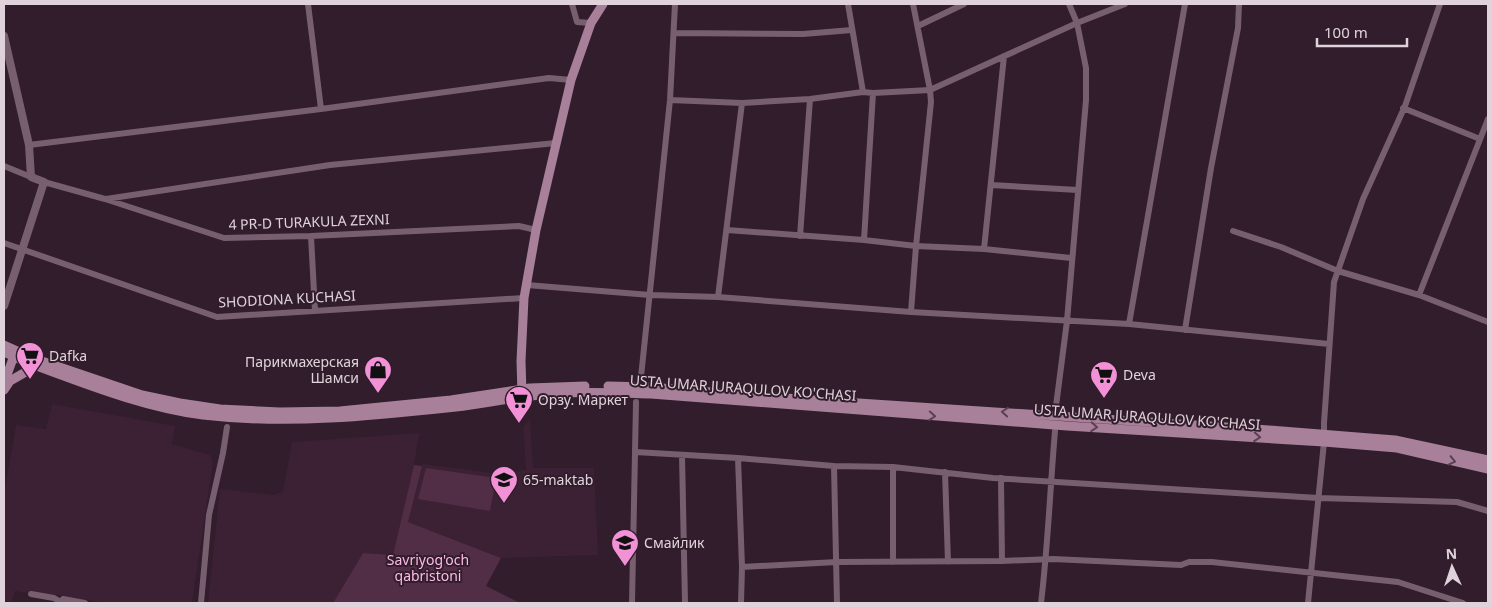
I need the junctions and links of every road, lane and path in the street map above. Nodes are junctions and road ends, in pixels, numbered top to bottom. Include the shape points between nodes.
1 (308, 4) edge
2 (572, 4) edge
3 (603, 4) edge
4 (675, 4) edge
5 (848, 4) edge
6 (913, 4) edge
7 (964, 4) edge
8 (1069, 4) edge
9 (1125, 4) edge
10 (1185, 4) edge
11 (1239, 4) edge
12 (1440, 4) edge
13 (591, 23) junction
14 (1077, 23) junction
15 (918, 26) junction
16 (852, 30) junction
17 (674, 34) junction
18 (4, 36) edge
19 (1004, 56) junction
20 (571, 80) junction
21 (930, 90) junction
22 (863, 92) junction
23 (873, 93) junction
24 (810, 99) junction
25 (670, 100) junction
26 (742, 103) junction
27 (1402, 108) junction
28 (321, 109) junction
29 (1488, 119) edge
30 (1480, 139) junction
31 (556, 144) junction
32 (29, 145) junction
33 (4, 166) edge
34 (31, 177) junction
35 (44, 182) junction
36 (991, 185) junction
37 (1078, 190) junction
38 (105, 199) junction
39 (536, 230) junction
40 (727, 230) junction
41 (1233, 231) dead end
42 (311, 236) junction
43 (800, 236) junction
44 (864, 240) junction
45 (4, 243) edge
46 (916, 246) junction
47 (984, 249) junction
48 (23, 250) junction
49 (1071, 258) junction
50 (1338, 271) junction
51 (527, 285) junction
52 (650, 295) junction
53 (1419, 295) junction
54 (524, 298) junction
55 (718, 298) junction
56 (4, 306) edge
57 (315, 311) junction
58 (911, 312) junction
59 (1067, 321) junction
60 (1488, 322) edge
61 (1129, 324) junction
62 (1185, 330) junction
63 (1329, 344) junction
64 (4, 348) edge
65 (15, 354) junction
66 (36, 366) junction
67 (641, 377) dead end
68 (4, 384) edge
69 (4, 390) edge
70 (522, 393) junction
71 (636, 402) dead end
72 (1056, 406) dead end
73 (227, 427) dead end
74 (1055, 431) dead end
75 (1324, 439) junction
76 (635, 452) junction
77 (682, 455) junction
78 (738, 458) junction
79 (1488, 460) edge
80 (834, 466) junction
81 (893, 467) junction
82 (1488, 469) edge
83 (945, 472) junction
84 (1001, 478) junction
85 (1051, 481) junction
86 (1318, 498) junction
87 (1488, 511) edge
88 (1046, 559) junction
89 (1002, 561) junction
90 (837, 562) junction
91 (893, 562) junction
92 (948, 562) junction
93 (742, 567) junction
94 (1312, 573) junction
95 (31, 594) dead end
96 (59, 602) edge
97 (85, 603) edge
98 (202, 603) edge
99 (632, 603) edge
100 (685, 603) edge
101 (741, 603) edge
102 (837, 603) edge
103 (1041, 603) edge
104 (1308, 603) edge
105 (1463, 603) edge

1 - 28 street
2 - 13 street via 577,22
3 - 13 main road
4 - 17 street
5 - 16 street
6 - 15 street
7 - 15 street
8 - 14 street
9 - 14 street
10 - 61 street
11 - 62 street via 1238,28
12 - 27 street
13 - 20 main road
14 - 19 street
14 - 37 street via 1086,68
15 - 21 street
16 - 17 street via 803,34
16 - 22 street
17 - 25 street
18 - 32 street
19 - 21 street
19 - 36 street
20 - 28 street via 549,78
20 - 31 main road
21 - 23 street
21 - 46 street
22 - 23 street
22 - 24 street
23 - 44 street
24 - 26 street
24 - 43 street
25 - 26 street
25 - 52 street
26 - 40 street
27 - 30 street
27 - 50 street via 1363,199
28 - 32 street
29 - 30 street
30 - 53 street
31 - 38 street via 330,165
31 - 39 main road
32 - 34 street
33 - 34 street, 4 PR-D TURAKULA ZEXNI
34 - 35 street, 4 PR-D TURAKULA ZEXNI
35 - 38 street, 4 PR-D TURAKULA ZEXNI
35 - 48 street
36 - 37 street
36 - 47 street
37 - 49 street
38 - 42 street, 4 PR-D TURAKULA ZEXNI via 224,238
39 - 42 street, 4 PR-D TURAKULA ZEXNI via 519,226
39 - 51 main road
40 - 43 street
40 - 55 street
41 - 50 street
42 - 57 street
43 - 44 street
44 - 46 street
45 - 48 street, SHODIONA KUCHASI
46 - 47 street
46 - 58 street
47 - 49 street
48 - 56 street
48 - 57 street, SHODIONA KUCHASI via 217,317
49 - 59 street
50 - 53 street
50 - 63 street via 1334,282
51 - 52 street
51 - 54 main road
52 - 55 street
52 - 67 street
53 - 60 street
54 - 57 street, SHODIONA KUCHASI
54 - 70 main road
55 - 58 street
58 - 59 street
59 - 61 street
59 - 72 street
61 - 62 street
62 - 63 street
63 - 75 street
64 - 65 main road, USTA UMAR JURAQULOV KO'CHASI
65 - 66 main road, USTA UMAR JURAQULOV KO'CHASI
65 - 68 main road
65 - 70 main road, USTA UMAR JURAQULOV KO'CHASI via 142,395 220,410 340,411
66 - 69 main road via 10,381
66 - 70 main road, USTA UMAR JURAQULOV KO'CHASI via 144,402 221,416 340,418 457,406
70 - 75 main road, USTA UMAR JURAQULOV KO'CHASI via 652,394 1061,425
71 - 76 street
73 - 98 street via 209,515
74 - 85 street
75 - 79 main road, USTA UMAR JURAQULOV KO'CHASI via 1395,440
75 -> 82 main road, USTA UMAR JURAQULOV KO'CHASI via 1397,448
75 - 86 street
76 - 77 street
76 - 99 street
77 - 78 street
77 - 100 street
78 - 80 street
78 - 93 street
80 - 81 street
80 - 90 street
81 - 83 street
81 - 91 street
83 - 84 street
83 - 92 street
84 - 85 street
84 - 89 street
85 - 86 street
85 - 88 street
86 - 87 street via 1457,502
86 - 94 street
88 - 89 street
88 - 94 street via 1181,565 1212,562
88 - 103 street
89 - 92 street
90 - 91 street
90 - 93 street
90 - 102 street
91 - 92 street
93 - 101 street
94 - 104 street
94 - 105 street via 1398,582
95 - 96 street
96 - 97 street via 63,599

